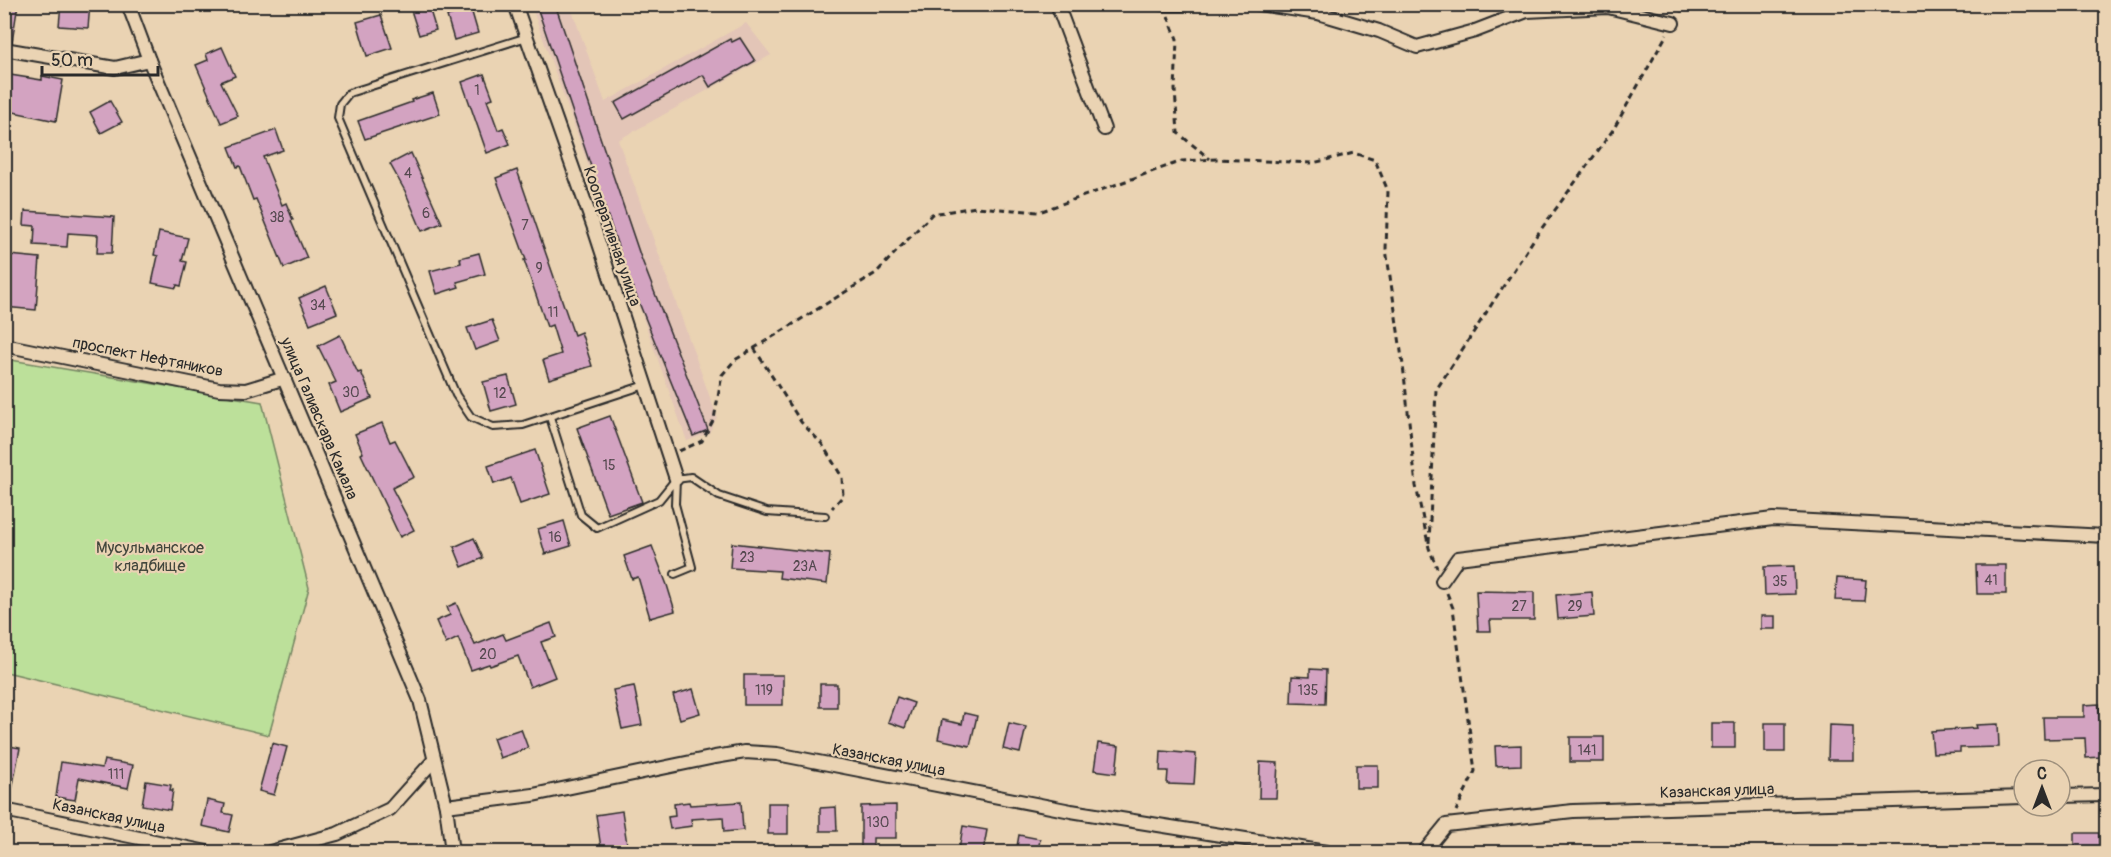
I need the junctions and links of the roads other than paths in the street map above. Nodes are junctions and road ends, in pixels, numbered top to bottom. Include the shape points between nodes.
1 (128, 4) edge
2 (515, 4) edge
3 (1057, 4) edge
4 (1186, 4) edge
5 (1259, 4) edge
6 (1163, 5) edge
7 (1673, 23) road end
8 (527, 37) junction
9 (4, 49) edge
10 (149, 60) junction
11 (1104, 129) dead end
12 (4, 345) edge
13 (285, 378) junction
14 (646, 385) junction
15 (550, 417) junction
16 (676, 479) junction
17 (825, 516) road end
18 (2106, 536) edge
19 (675, 574) dead end
20 (1442, 582) road end
21 (434, 760) junction
22 (2106, 795) edge
23 (2072, 796) edge
24 (2012, 797) edge
25 (446, 806) junction
26 (4, 810) edge
27 (207, 852) edge
28 (270, 852) edge
29 (452, 852) edge
30 (1326, 852) edge
31 (1424, 852) edge

1 - 10 street, улица Галиаскара Камала
2 - 8 street, Кооперативная улица
3 - 11 street
4 - 6 street
5 - 7 street via 1318,13 1417,47 1527,11 1608,7
8 - 14 street, Кооперативная улица
8 - 15 lane via 349,93 340,104 338,118 456,395 471,417 493,427 523,425
9 - 10 street via 115,68
10 - 13 street, улица Галиаскара Камала
12 - 13 street, проспект Нефтяников via 219,389 246,390
13 - 21 street, улица Галиаскара Камала via 420,700
14 - 15 lane
14 - 16 street, Кооперативная улица
15 - 16 lane via 581,516 597,528 659,500
16 - 17 lane via 691,477 719,496 767,512
16 - 19 lane via 675,504 692,567
18 - 20 street via 1773,519 1458,558
21 - 25 street, улица Галиаскара Камала
21 - 28 street via 390,809 337,834
22 - 23 street
24 - 31 street, Казанская улица via 1573,811 1446,825
25 - 29 street, улица Галиаскара Камала
25 - 30 street, Казанская улица via 533,795 745,752 777,754 1071,811
26 - 27 street, Казанская улица

